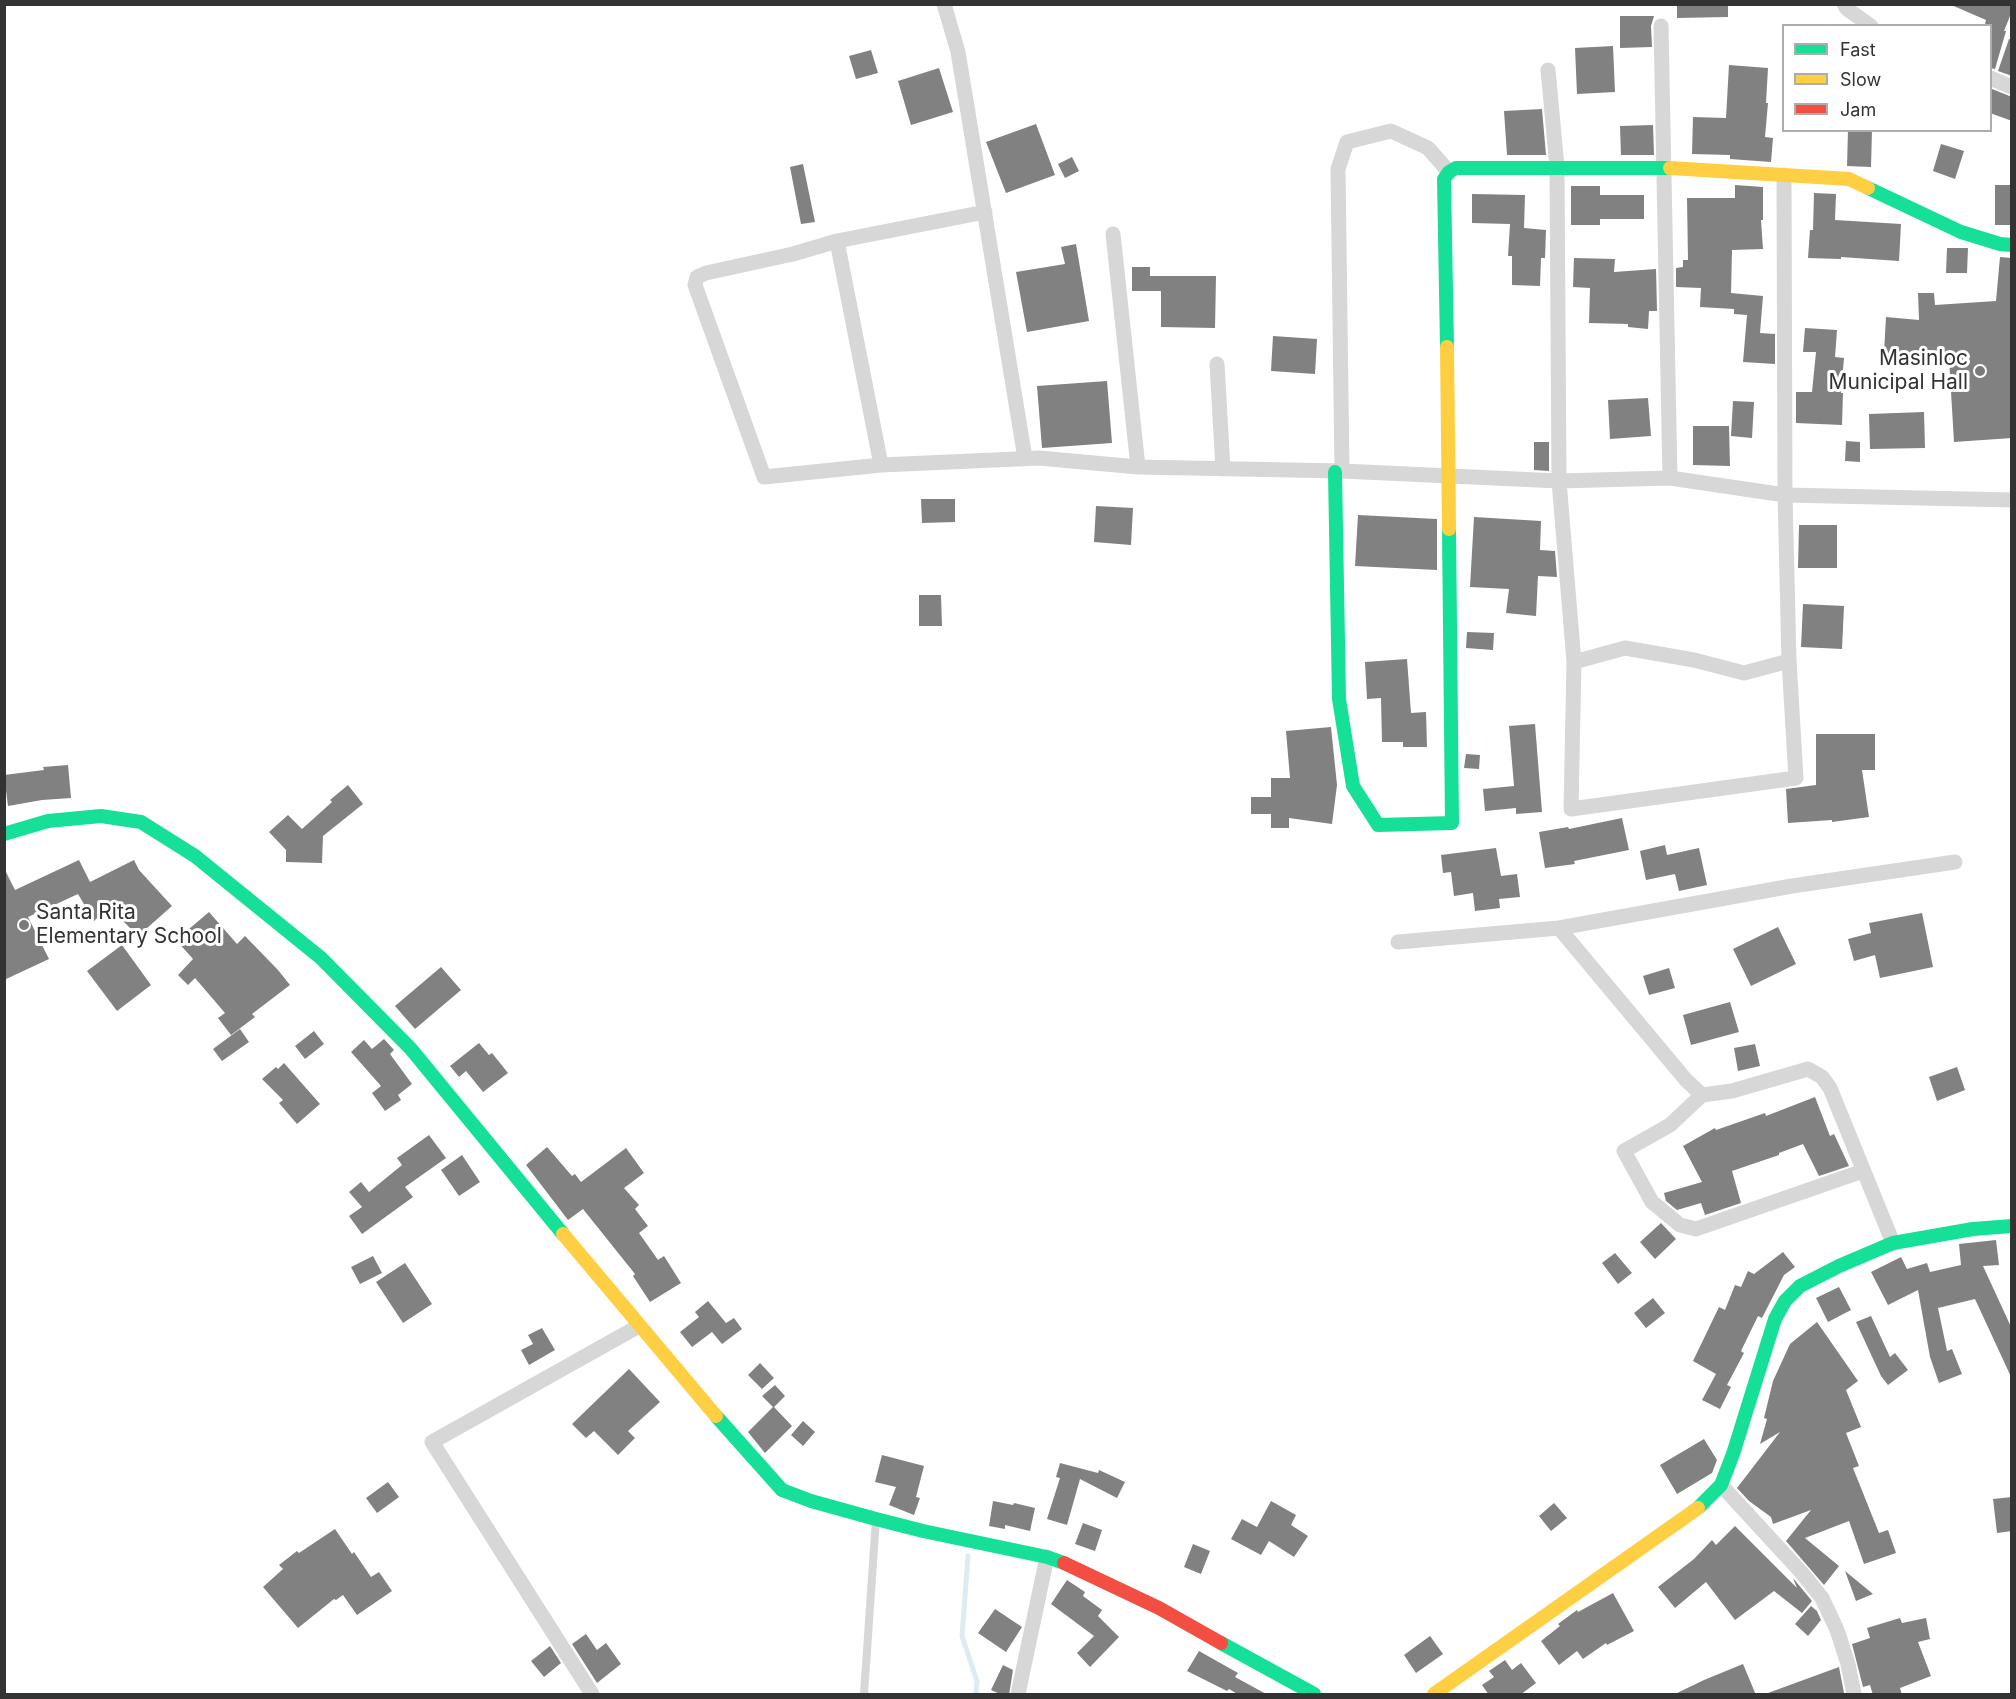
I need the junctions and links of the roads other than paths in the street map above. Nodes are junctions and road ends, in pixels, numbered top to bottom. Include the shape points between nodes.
1 (944, 4) edge
2 (1844, 4) edge
3 (1868, 24) edge
4 (1661, 26) dead end
5 (1548, 70) dead end
6 (1992, 79) edge
7 (2012, 87) edge
8 (1557, 167) junction
9 (1664, 168) junction
10 (1449, 172) junction
11 (1784, 175) junction
12 (985, 212) junction
13 (1113, 234) dead end
14 (837, 241) junction
15 (2012, 245) edge
16 (1216, 364) dead end
17 (1025, 458) junction
18 (880, 465) junction
19 (1138, 467) junction
20 (1223, 469) junction
21 (1339, 471) junction
22 (1449, 476) junction
23 (1670, 478) junction
24 (1559, 481) junction
25 (1785, 495) junction
26 (2012, 500) edge
27 (1574, 662) junction
28 (1789, 662) junction
29 (4, 834) edge
30 (1954, 862) dead end
31 (1559, 928) junction
32 (1398, 942) dead end
33 (1702, 1095) junction
34 (1863, 1171) junction
35 (2012, 1226) edge
36 (1893, 1243) junction
37 (639, 1326) junction
38 (1721, 1485) junction
39 (876, 1519) junction
40 (1047, 1557) junction
41 (592, 1695) edge
42 (864, 1695) edge
43 (1018, 1695) edge
44 (1314, 1695) edge
45 (1434, 1695) edge
46 (1854, 1695) edge

1 - 12 street via 958,52
2 - 3 street
4 - 9 street
5 - 8 street
6 - 7 street
8 - 9 street
8 - 10 street via 1456,168
8 - 24 street
9 - 11 street
9 - 23 street
10 - 21 street via 1428,148 1391,131 1347,142 1338,169
10 - 22 street via 1444,179
11 - 15 street via 1849,179 1961,232
11 - 25 street
12 - 14 street
12 - 17 street
13 - 19 street
14 - 18 street
14 - 18 street via 706,273 697,277 695,285 764,477
16 - 20 street
17 - 18 street
17 - 19 street
19 - 20 street
20 - 21 street
21 - 22 street
21 - 22 street via 1339,699 1353,786 1378,825 1452,823
22 - 24 street
23 - 24 street
23 - 25 street
24 - 27 street
25 - 26 street
25 - 28 street
27 - 28 street via 1625,648 1694,660 1744,674
27 - 28 street via 1571,809 1796,778
29 - 37 street via 48,821 101,816 141,822 195,856 321,958 381,1016
30 - 31 street via 1792,886
31 - 32 street
31 - 33 street
33 - 34 street via 1732,1091 1808,1069 1822,1077 1830,1088
33 - 34 street via 1670,1125 1624,1151 1652,1202 1680,1225 1696,1229
34 - 36 street
35 - 36 street
36 - 38 street via 1800,1286 1785,1300
37 - 39 street via 782,1490
37 - 41 street via 432,1442
38 - 45 street via 1694,1512
38 - 46 street via 1822,1598 1837,1630
39 - 40 street
39 - 42 lane
40 - 43 street
40 - 44 street via 1159,1608

